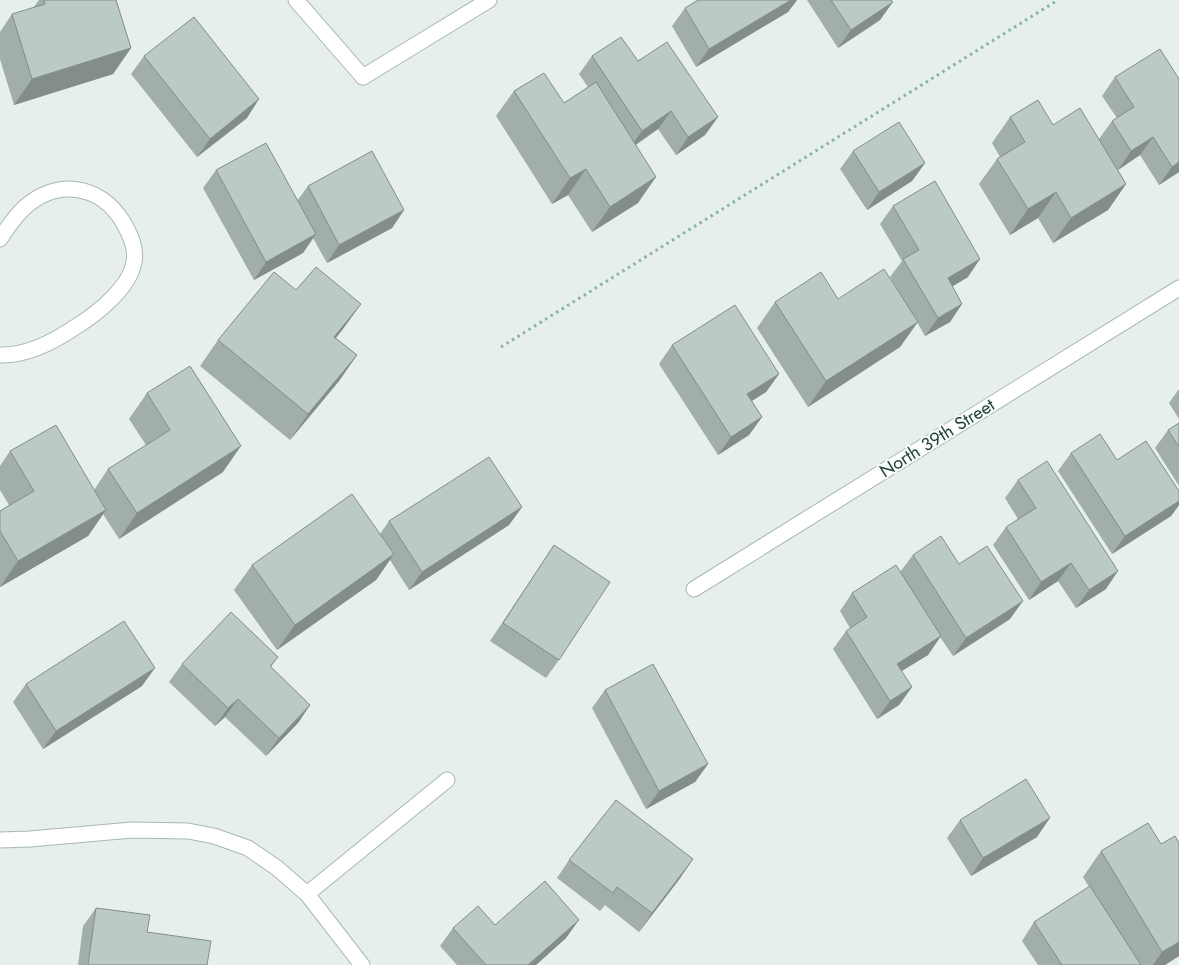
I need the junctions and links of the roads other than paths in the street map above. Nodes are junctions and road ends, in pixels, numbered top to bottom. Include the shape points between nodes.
1 (296, 0) edge
2 (489, 0) edge
3 (0, 239) edge
4 (1179, 288) edge
5 (0, 355) edge
6 (694, 589) dead end
7 (448, 780) dead end
8 (0, 840) edge
9 (307, 894) junction
10 (362, 965) edge

1 - 2 street via 363,77
3 - 5 street via 14,219 33,202 70,188 99,196 112,207 126,227 135,254 125,282 85,322 30,350
4 - 6 street, North 39th Street
7 - 9 street
8 - 9 street via 132,830 206,834 248,848
9 - 10 street

